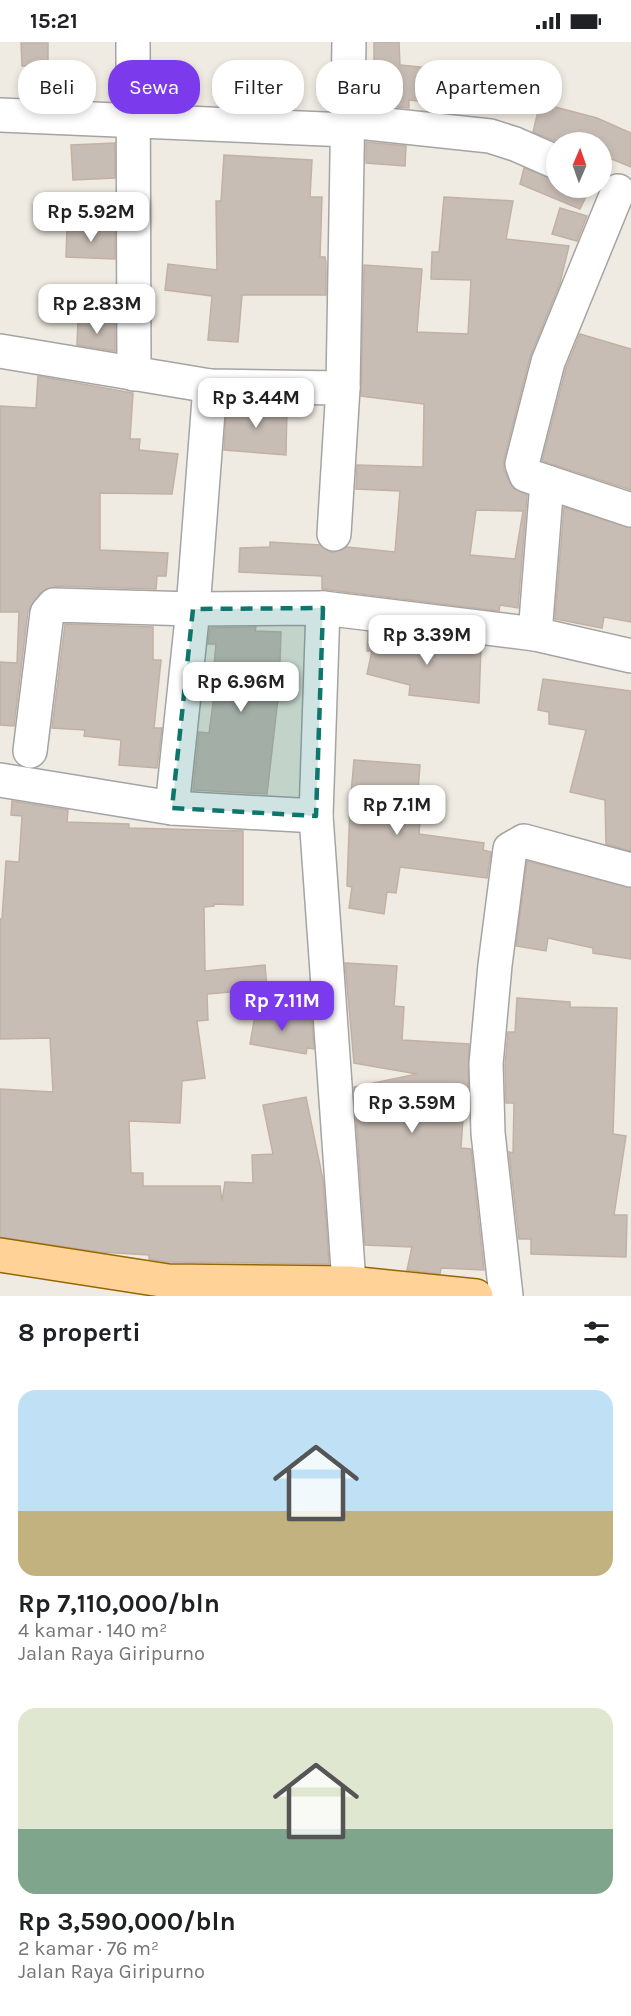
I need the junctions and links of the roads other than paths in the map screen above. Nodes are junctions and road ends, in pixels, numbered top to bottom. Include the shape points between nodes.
1 (133, 42) edge
2 (349, 42) edge
3 (0, 115) edge
4 (133, 122) junction
5 (348, 126) junction
6 (546, 158) edge
7 (617, 190) edge
8 (0, 351) edge
9 (134, 374) junction
10 (210, 386) junction
11 (343, 388) junction
12 (547, 482) junction
13 (631, 510) edge
14 (334, 534) dead end
15 (323, 608) junction
16 (193, 609) junction
17 (536, 634) junction
18 (631, 656) edge
19 (30, 751) dead end
20 (0, 780) edge
21 (172, 808) junction
22 (316, 816) junction
23 (631, 870) edge
24 (0, 1255) edge
25 (349, 1282) junction
26 (167, 1288) edge
27 (476, 1296) edge
28 (506, 1296) edge

1 - 4 street
2 - 5 street
3 - 4 street
4 - 5 street
4 - 9 street
5 - 6 street via 490,136
5 - 11 street
7 - 12 street via 548,362 524,452 526,475
8 - 9 street
9 - 10 street
10 - 11 street
10 - 16 street
11 - 14 street
12 - 13 street
12 - 17 street
15 - 16 street
15 - 17 street
15 - 22 street
16 - 19 street via 51,606
16 - 21 street
17 - 18 street
20 - 21 street
21 - 22 street
22 - 25 street
23 - 28 street via 524,841 510,849 486,1064 488,1133
24 - 26 main road
25 - 26 main road
25 - 27 main road

